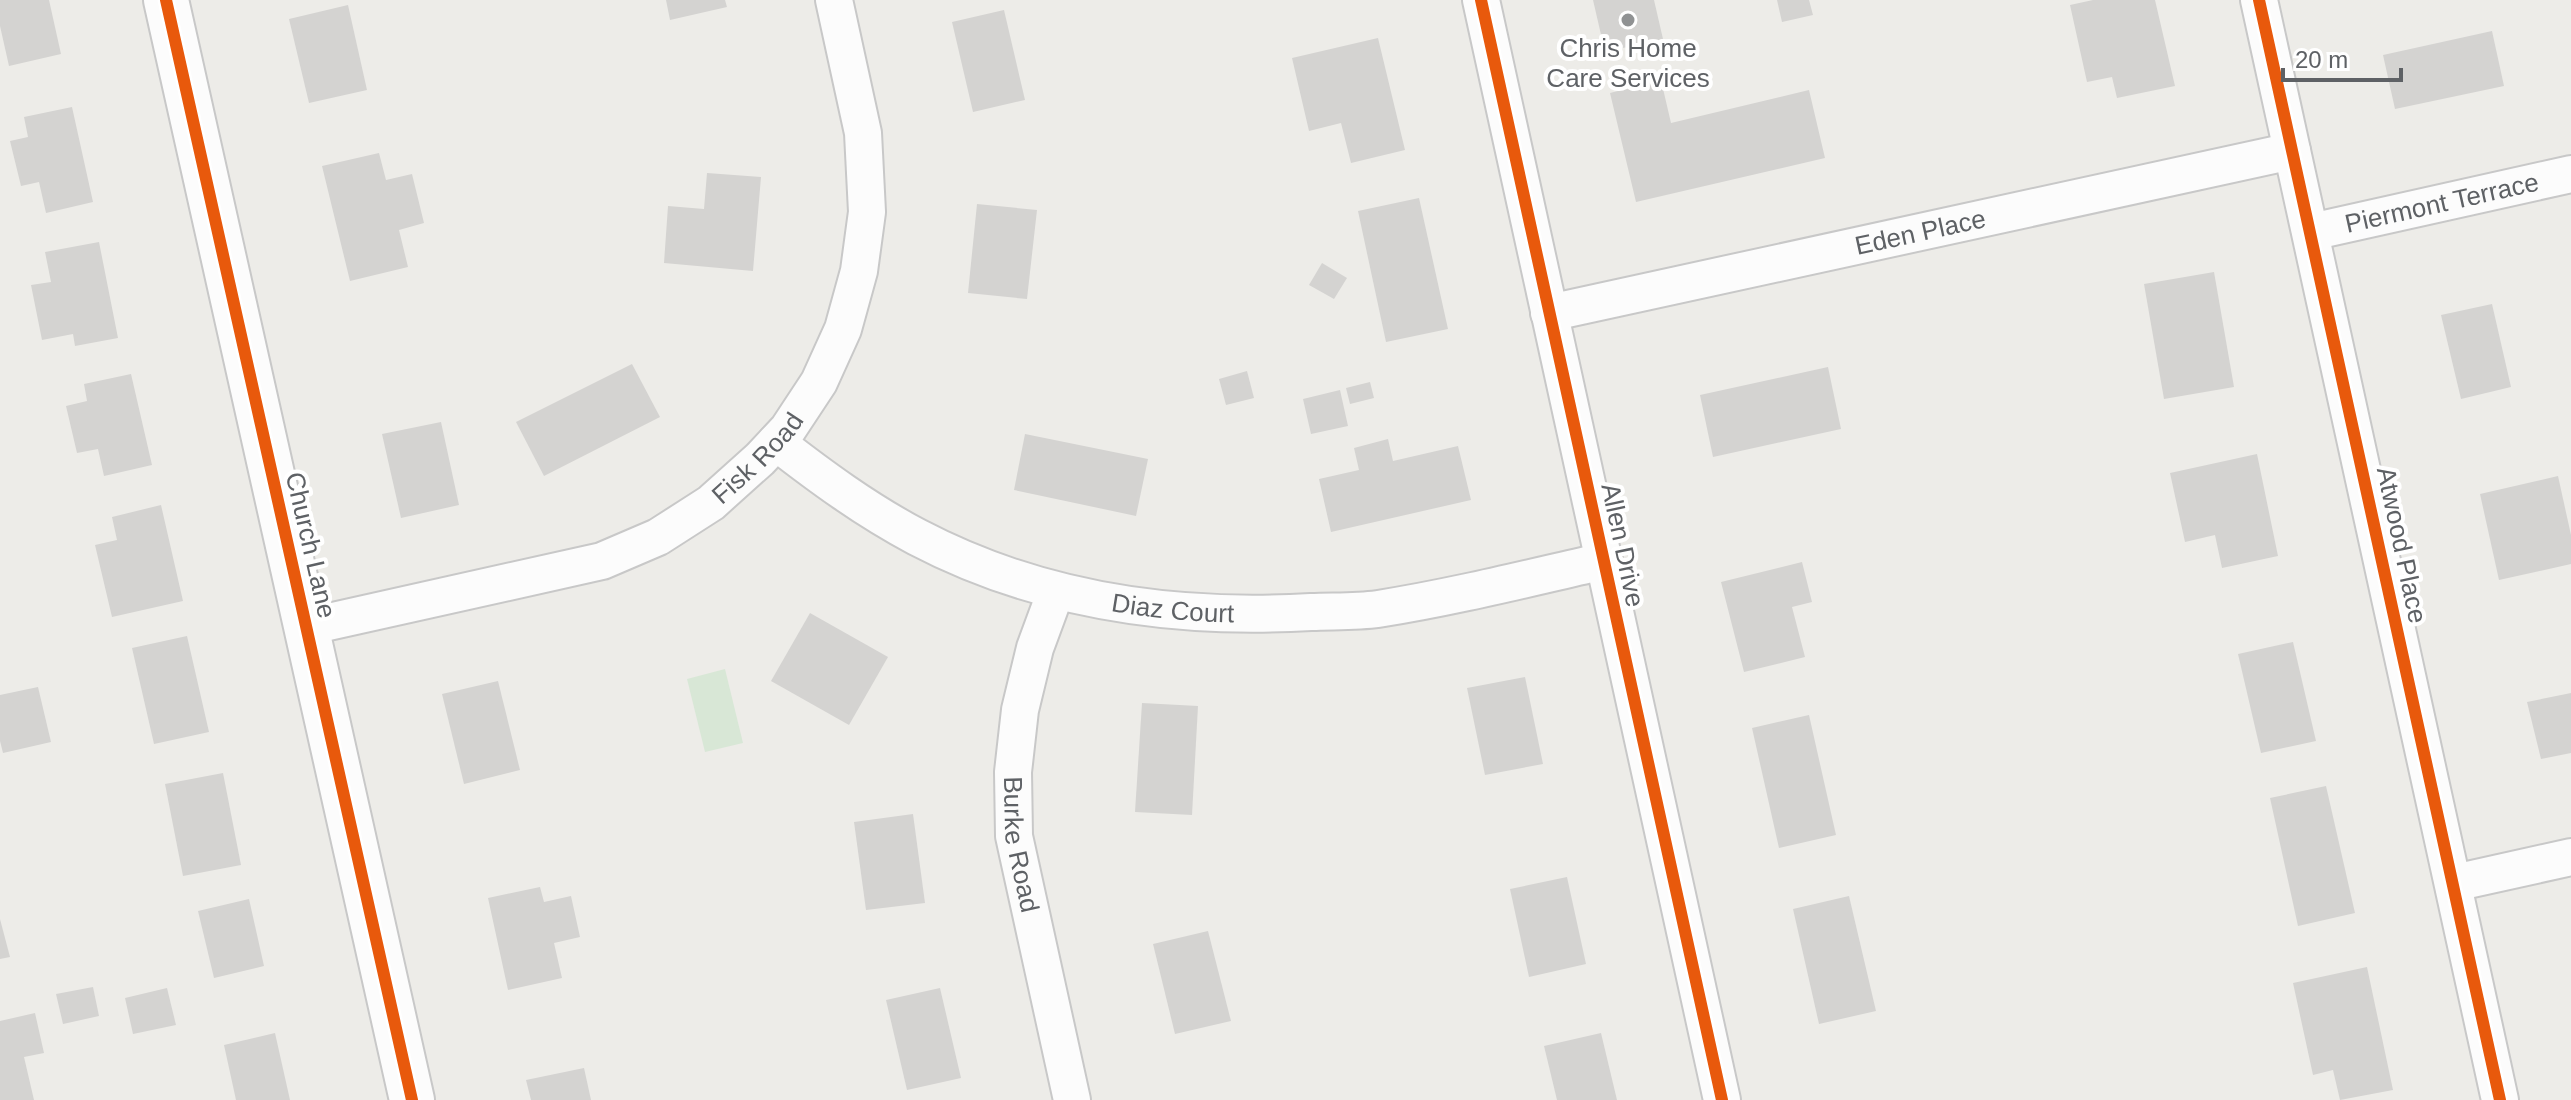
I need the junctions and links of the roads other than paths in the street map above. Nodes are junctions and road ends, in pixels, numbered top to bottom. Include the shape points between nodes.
1 (166, 0) edge
2 (834, 0) edge
3 (1481, 0) edge
4 (2259, 0) edge
5 (2292, 151) junction
6 (2571, 174) edge
7 (2311, 232) junction
8 (1549, 313) junction
9 (776, 442) junction
10 (1604, 561) junction
11 (1056, 591) junction
12 (306, 627) junction
13 (2571, 857) edge
14 (2454, 883) junction
15 (412, 1100) edge
16 (1072, 1100) edge
17 (1722, 1100) edge
18 (2500, 1100) edge

1 - 12 street, Church Lane
2 - 9 street, Fisk Road via 863,133 867,212 859,271 843,329 819,382
3 - 8 street, Allen Drive
4 - 5 street, Atwood Place
5 - 7 street, Atwood Place
5 - 8 street, Eden Place
6 - 7 street, Piermont Terrace
7 - 14 street, Atwood Place
8 - 10 street, Allen Drive
9 - 11 street, Diaz Court via 838,490 917,537
9 - 12 street, Fisk Road via 711,503 658,537 602,561
10 - 11 street, Diaz Court via 1374,609 1253,616 1168,612
10 - 17 street, Allen Drive
11 - 16 street, Burke Road via 1020,710 1013,772 1014,836
12 - 15 street, Church Lane
13 - 14 street
14 - 18 street, Atwood Place

